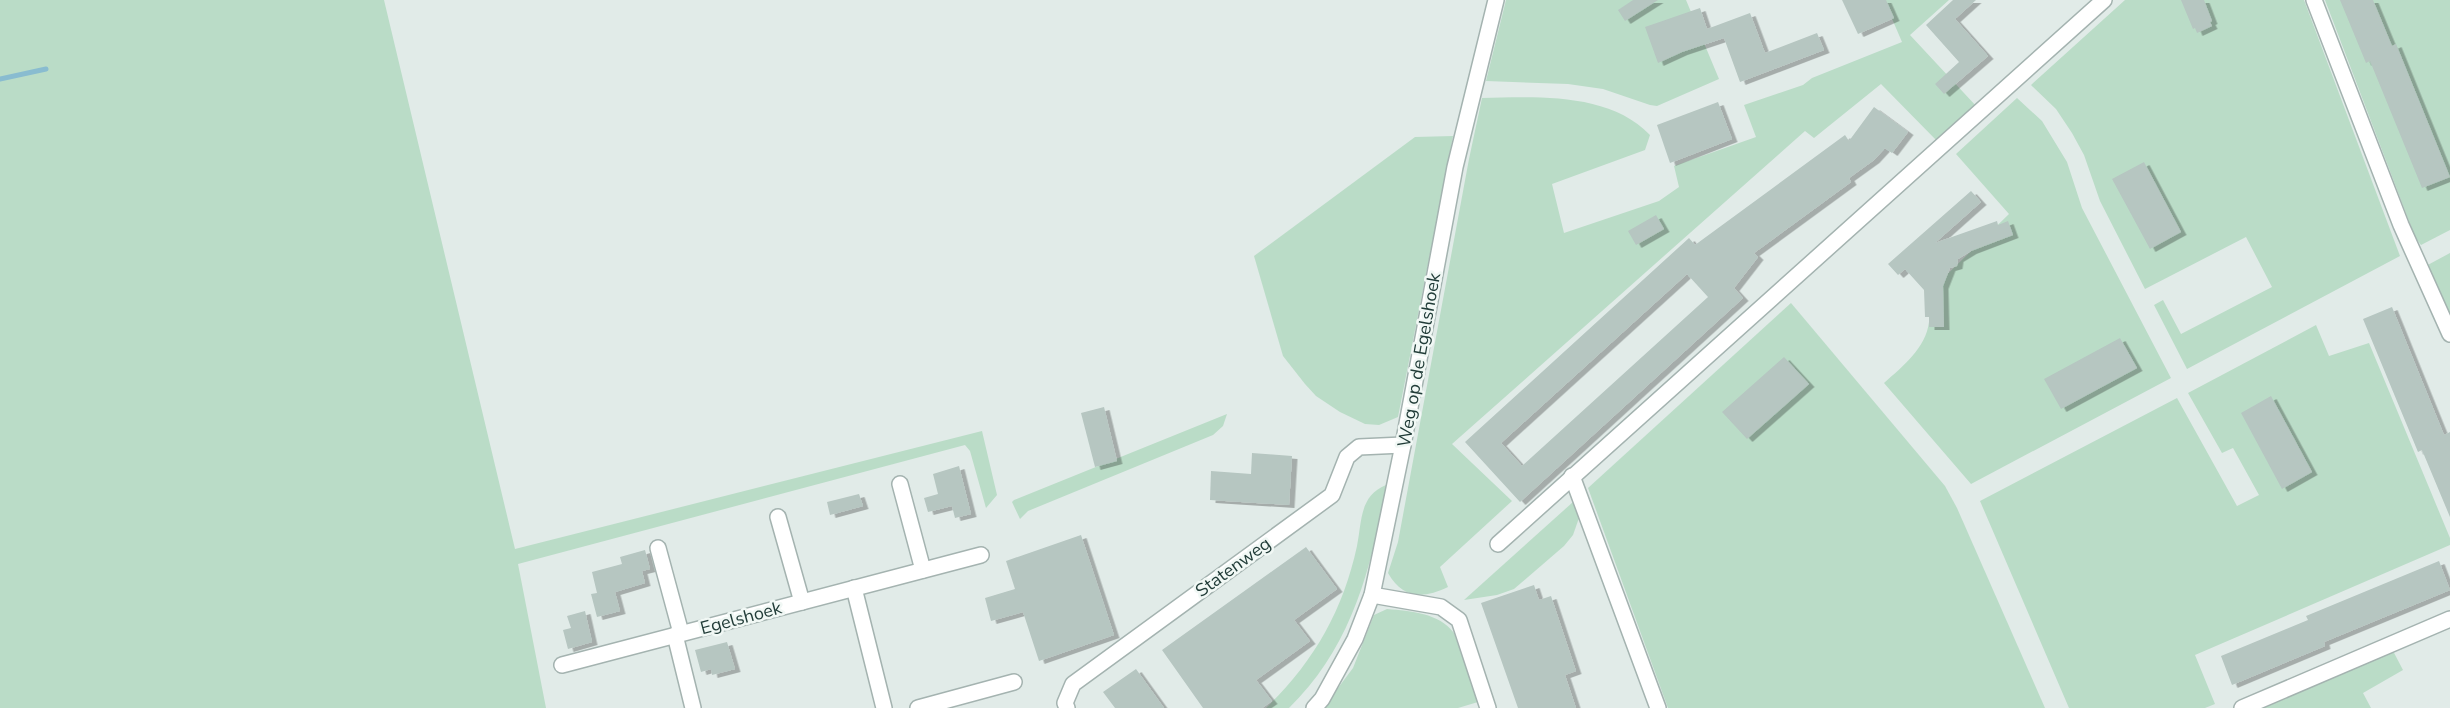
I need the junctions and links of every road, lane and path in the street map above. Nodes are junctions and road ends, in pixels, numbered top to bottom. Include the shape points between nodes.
1 (1496, 0) edge
2 (2104, 0) edge
3 (2314, 0) edge
4 (2450, 334) edge
5 (1403, 445) junction
6 (1572, 476) junction
7 (900, 484) dead end
8 (778, 517) dead end
9 (1498, 544) dead end
10 (658, 548) dead end
11 (980, 555) dead end
12 (923, 570) junction
13 (854, 588) junction
14 (1372, 595) junction
15 (802, 602) junction
16 (2450, 619) edge
17 (678, 634) junction
18 (562, 665) dead end
19 (1014, 682) dead end
20 (693, 708) edge
21 (884, 708) edge
22 (918, 708) edge
23 (1066, 708) edge
24 (1314, 708) edge
25 (1488, 708) edge
26 (1658, 708) edge
27 (2242, 708) edge

1 - 5 street, Weg op de Egelshoek via 1455,167
2 - 6 street
3 - 4 street via 2401,225
5 - 14 street, Weg op de Egelshoek
5 - 23 street, Statenweg via 1359,447 1347,457 1332,495 1093,668 1074,684 1065,703
6 - 9 street
6 - 26 street
7 - 12 street
8 - 15 street, Egelshoek
10 - 17 street, Egelshoek
11 - 12 street, Egelshoek
12 - 13 street, Egelshoek
13 - 15 street, Egelshoek
13 - 21 street
14 - 24 street, Weg op de Egelshoek via 1355,640
14 - 25 street via 1441,607 1459,620
15 - 17 street, Egelshoek
16 - 27 street
17 - 18 street, Egelshoek
17 - 20 street, Egelshoek
19 - 22 street

